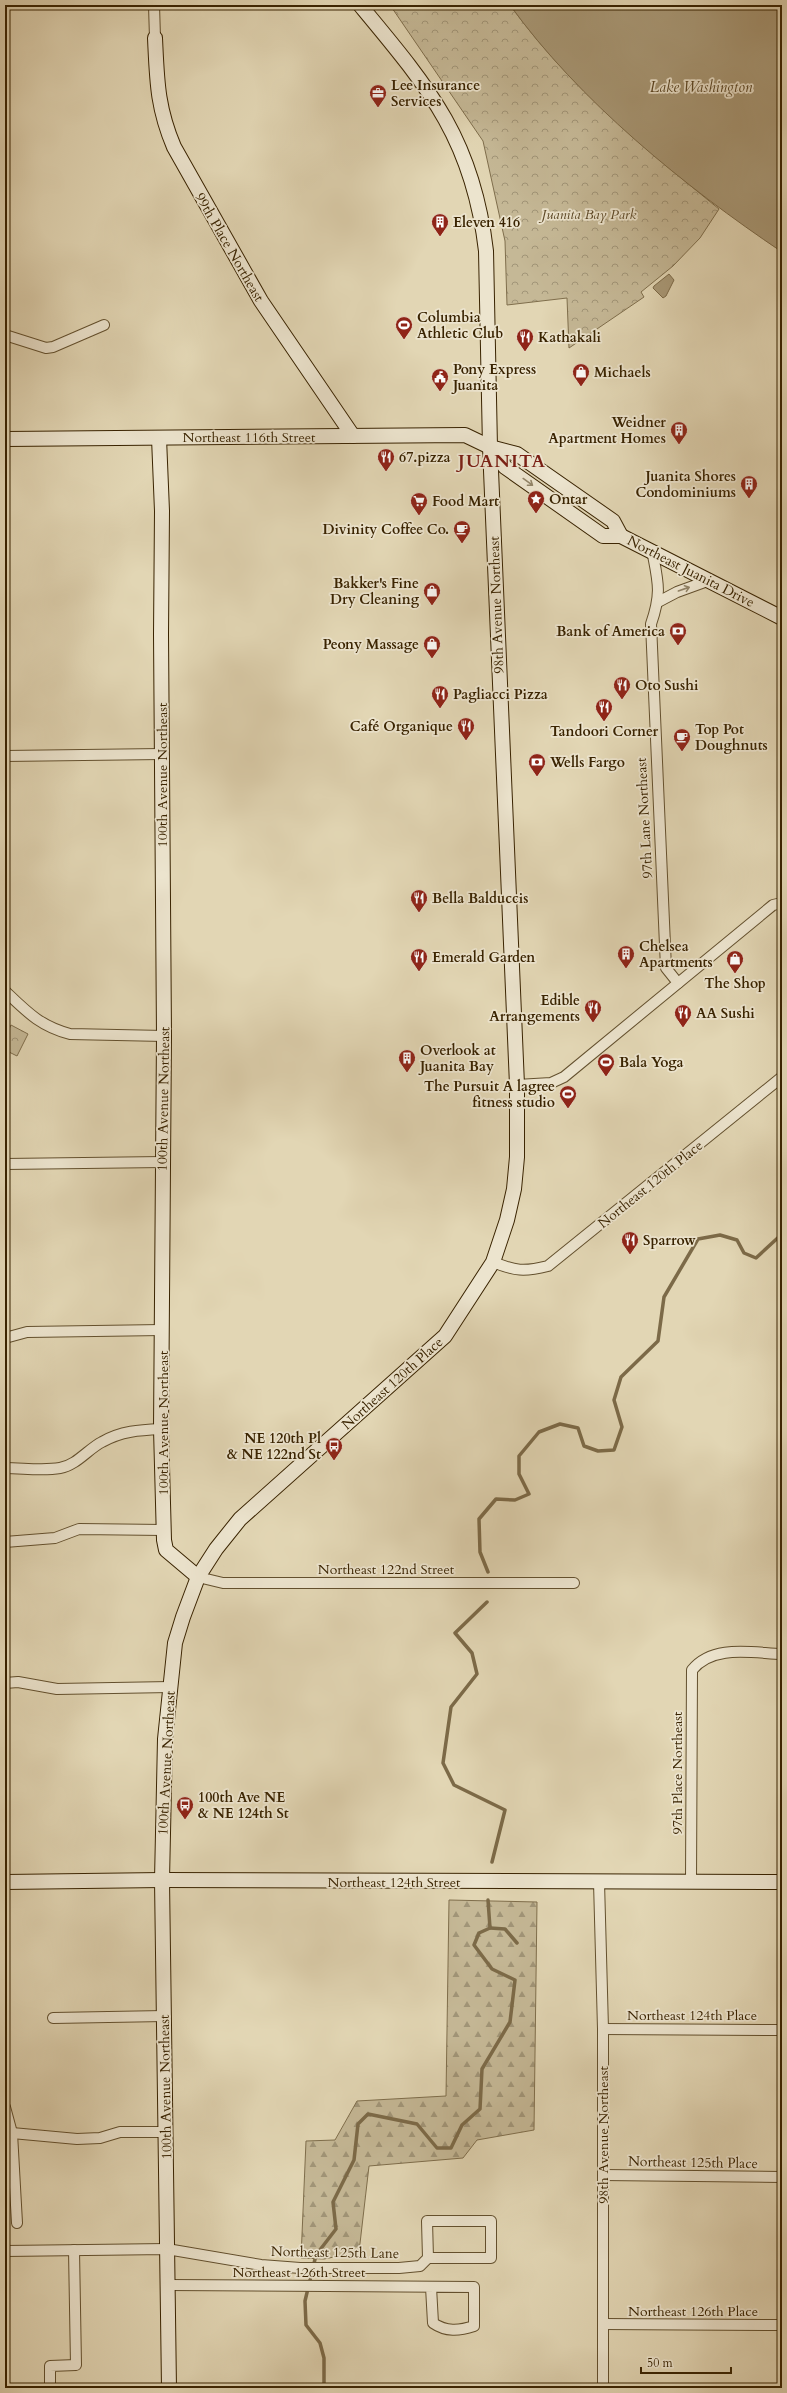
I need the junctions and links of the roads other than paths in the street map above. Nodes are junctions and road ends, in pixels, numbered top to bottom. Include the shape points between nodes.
1 (154, 5) edge
2 (360, 5) edge
3 (155, 38) joint
4 (104, 325) dead end
5 (5, 335) edge
6 (353, 436) junction
7 (159, 438) junction
8 (5, 439) edge
9 (490, 447) junction
10 (652, 550) junction
11 (710, 580) junction
12 (658, 602) junction
13 (782, 618) edge
14 (161, 754) junction
15 (5, 756) edge
16 (782, 903) edge
17 (678, 983) junction
18 (5, 991) edge
19 (164, 1036) junction
20 (782, 1079) edge
21 (517, 1085) junction
22 (163, 1162) junction
23 (5, 1164) edge
24 (493, 1262) junction
25 (162, 1330) junction
26 (5, 1338) edge
27 (161, 1430) junction
28 (5, 1468) edge
29 (164, 1530) junction
30 (5, 1542) edge
31 (198, 1577) junction
32 (574, 1583) dead end
33 (782, 1654) edge
34 (5, 1683) edge
35 (170, 1687) junction
36 (162, 1880) junction
37 (5, 1882) edge
38 (599, 1882) junction
39 (691, 1882) junction
40 (782, 1882) edge
41 (164, 2016) junction
42 (53, 2018) dead end
43 (602, 2029) junction
44 (782, 2030) edge
45 (5, 2107) edge
46 (166, 2132) junction
47 (12, 2133) junction
48 (604, 2176) junction
49 (782, 2177) edge
50 (17, 2223) dead end
51 (167, 2249) junction
52 (74, 2250) junction
53 (5, 2251) edge
54 (428, 2258) junction
55 (168, 2285) junction
56 (431, 2287) junction
57 (603, 2324) junction
58 (782, 2325) edge
59 (50, 2388) edge
60 (169, 2388) edge
61 (603, 2388) edge

1 - 3 street
2 - 9 main road, 98th Avenue Northeast via 436,101 457,141 473,180 486,251
3 - 6 main road, 99th Place Northeast via 158,92 163,122 174,147 261,301
4 - 5 street via 46,348
6 - 7 main road, Northeast 116th Street
6 - 9 main road, Northeast 116th Street via 465,435
7 - 8 main road, Northeast 116th Street
7 - 14 main road, 100th Avenue Northeast via 162,511
9 - 10 main road, Northeast Juanita Drive via 517,454 613,521 621,536
9 - 21 main road, 98th Avenue Northeast
10 - 11 main road, Northeast Juanita Drive
10 - 12 street, 97th Lane Northeast via 658,582
12 -> 11 street
11 - 13 main road, Northeast Juanita Drive
12 - 17 street, 97th Lane Northeast via 651,624 657,799 666,968
14 - 15 street
14 - 19 main road, 100th Avenue Northeast
16 - 17 street via 773,905
17 - 21 street via 564,1077 551,1083
18 - 19 street via 33,1017 50,1028 70,1034
19 - 22 main road, 100th Avenue Northeast
20 - 24 street, Northeast 120th Place via 548,1266 516,1270
21 - 24 main road, 98th Avenue Northeast via 518,1135 514,1189
22 - 23 street
22 - 25 main road, 100th Avenue Northeast
24 - 31 main road, Northeast 120th Place via 445,1336 240,1519
25 - 26 street via 27,1332
25 - 27 main road, 100th Avenue Northeast
27 - 28 street via 133,1430 122,1433 102,1442 61,1468
27 - 29 main road, 100th Avenue Northeast
29 - 30 street via 79,1529 55,1538
29 - 31 main road, 100th Avenue Northeast via 166,1550
31 - 32 street, Northeast 122nd Street via 223,1583
31 - 35 main road, 100th Avenue Northeast via 175,1643
33 - 39 street, 97th Place Northeast via 717,1653 692,1670
34 - 35 street via 18,1682 57,1689
35 - 36 main road, 100th Avenue Northeast via 164,1743
36 - 37 main road, Northeast 124th Street
36 - 38 main road, Northeast 124th Street
36 - 41 main road, 100th Avenue Northeast
38 - 39 main road, Northeast 124th Street
38 - 43 street, 98th Avenue Northeast
39 - 40 main road, Northeast 124th Street
41 - 42 street
41 - 46 main road, 100th Avenue Northeast
43 - 44 street, Northeast 124th Place
43 - 48 street, 98th Avenue Northeast
45 - 47 street
46 - 47 street via 120,2132 100,2138 77,2139
46 - 51 main road, 100th Avenue Northeast
47 - 50 street
48 - 49 street, Northeast 125th Place
48 - 57 street, 98th Avenue Northeast
51 - 52 street
51 - 54 street, Northeast 125th Lane via 261,2265 300,2268 399,2268 420,2266
51 - 55 main road, 100th Avenue Northeast
52 - 53 street
52 - 59 street via 76,2365 50,2366
54 - 54 street, Northeast 125th Lane via 427,2221 491,2221 491,2258
55 - 56 street, Northeast 126th Street
55 - 60 main road, 100th Avenue Northeast
56 - 56 street via 433,2323 441,2328 453,2330 474,2326 474,2287
57 - 58 street, Northeast 126th Place
57 - 61 street, 98th Avenue Northeast

